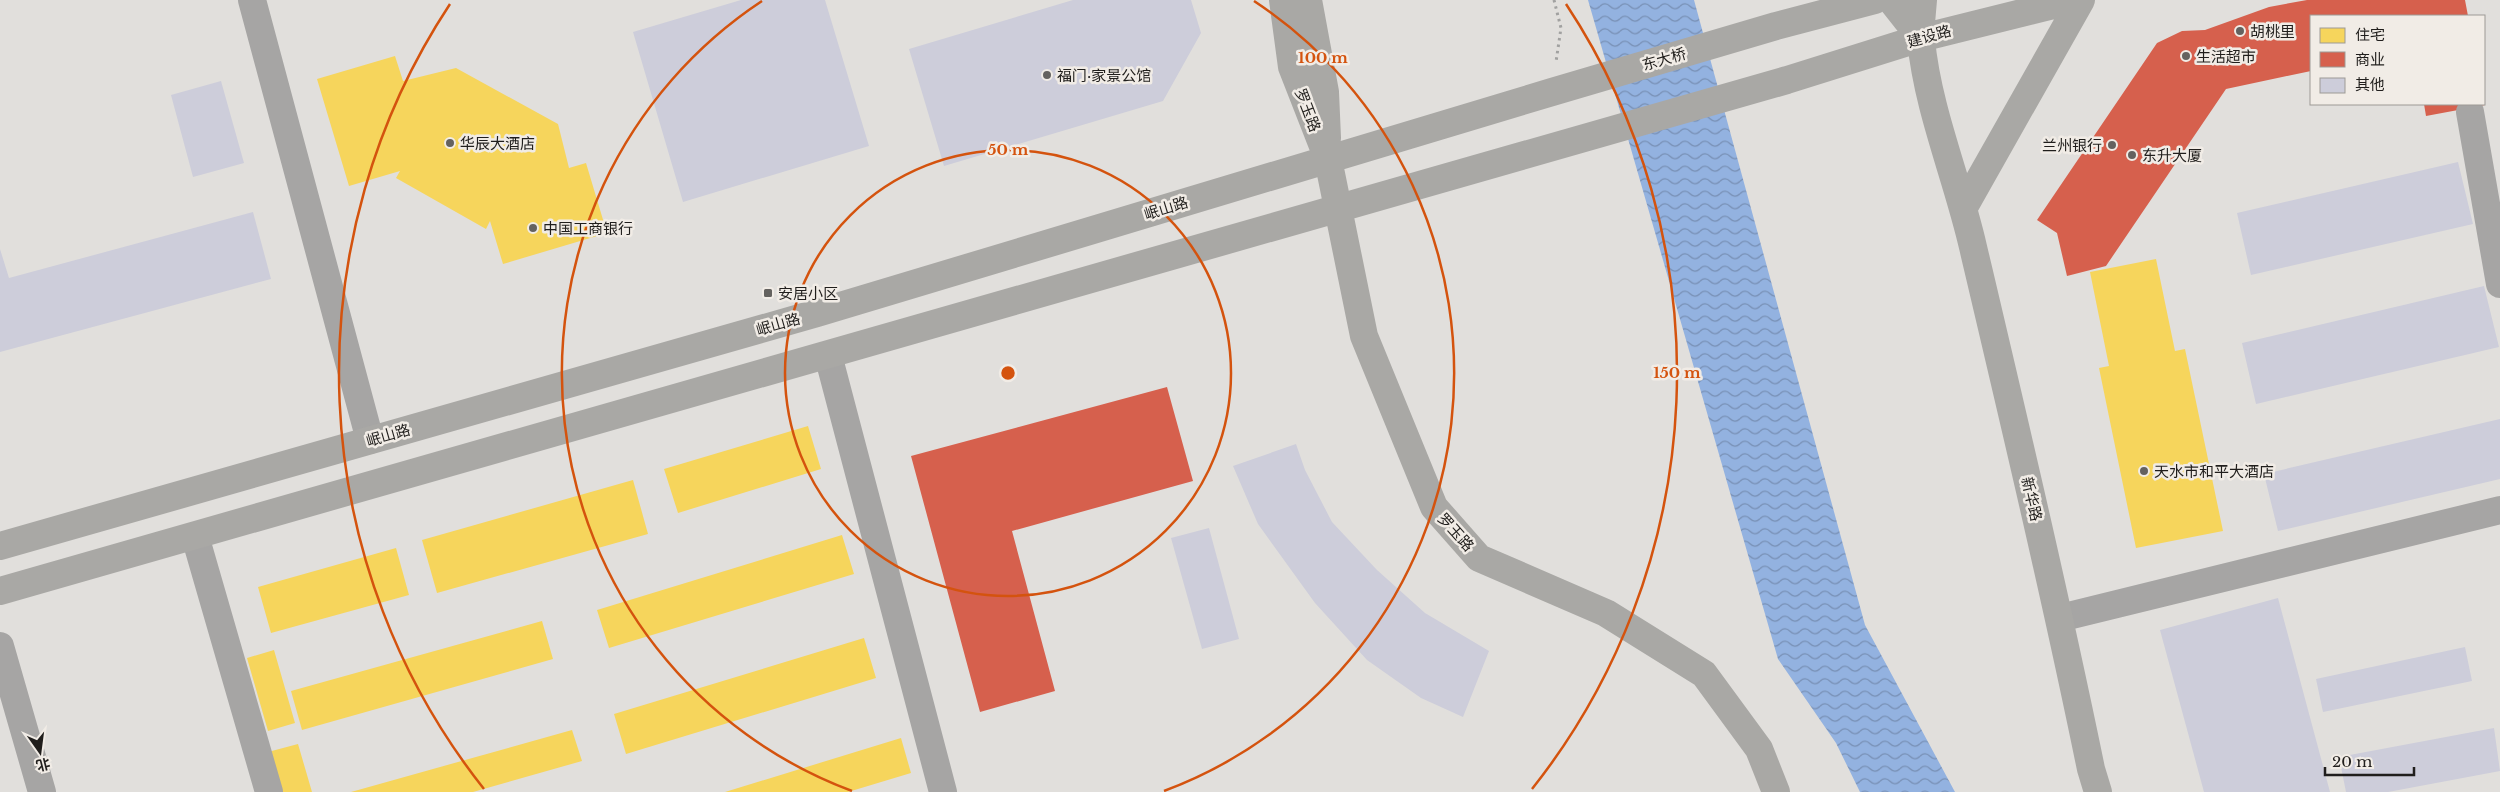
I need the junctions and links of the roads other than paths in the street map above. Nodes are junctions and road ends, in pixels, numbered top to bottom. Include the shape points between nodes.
1 (252, 0) edge
2 (1283, 0) edge
3 (1308, 0) edge
4 (1875, 0) edge
5 (1891, 0) edge
6 (1923, 0) edge
7 (2074, 0) edge
8 (2081, 0) edge
9 (1921, 38) junction
10 (1552, 92) joint
11 (2470, 112) dead end
12 (1328, 159) junction
13 (1964, 207) junction
14 (1339, 209) junction
15 (2500, 284) edge
16 (828, 355) junction
17 (370, 440) junction
18 (2500, 510) edge
19 (195, 536) junction
20 (0, 546) edge
21 (0, 591) edge
22 (2060, 618) junction
23 (0, 646) edge
24 (42, 792) edge
25 (269, 792) edge
26 (943, 792) edge
27 (1776, 792) edge
28 (2098, 792) edge

1 - 17 street
2 - 12 main road, 罗玉路 via 1292,67
3 - 12 main road, 罗玉路 via 1325,92
4 - 10 main road, 东大桥
5 - 9 main road
6 - 9 main road
7 - 9 main road, 建设路
8 - 13 main road
9 - 13 main road, 新华路 via 1939,132
9 - 14 main road, 建设路 via 1787,80
10 - 12 main road, 岷山路
11 - 15 street
12 - 14 main road, 罗玉路
12 - 17 main road, 岷山路 via 817,313
13 - 22 main road, 新华路
14 - 16 main road
14 - 27 main road, 罗玉路 via 1364,336 1434,508 1479,558 1606,613 1704,674 1759,749
16 - 19 main road
16 - 26 street
17 - 20 main road, 岷山路
18 - 22 street
19 - 21 main road
19 - 25 street
22 - 28 main road, 新华路
23 - 24 street

